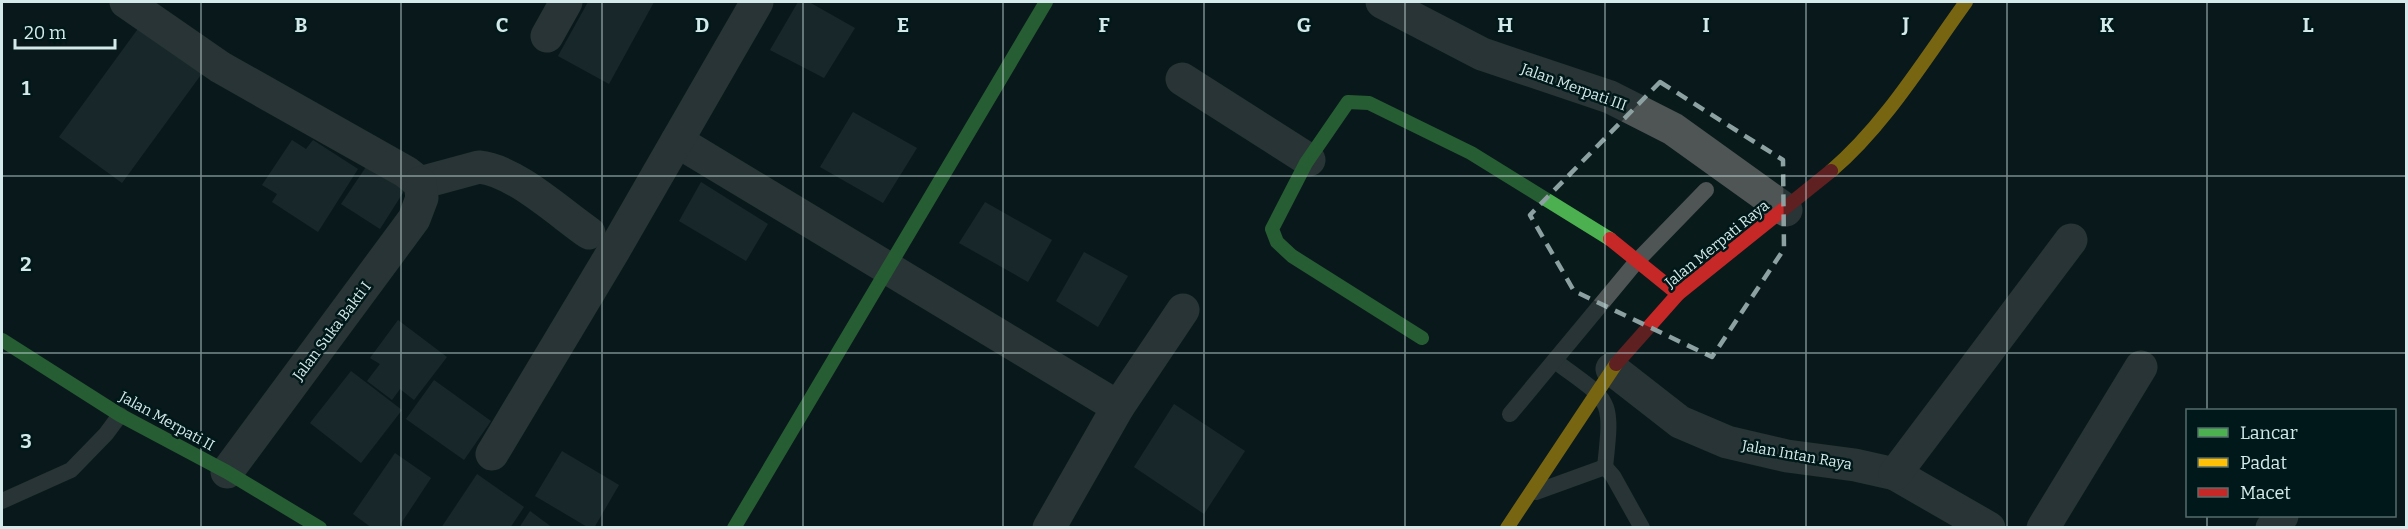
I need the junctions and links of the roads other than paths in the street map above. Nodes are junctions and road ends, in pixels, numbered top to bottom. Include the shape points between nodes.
1 (566, 2) edge
2 (756, 2) edge
3 (1046, 2) edge
4 (1382, 2) edge
5 (1966, 2) edge
6 (146, 7) edge
7 (547, 36) dead end
8 (1182, 80) dead end
9 (677, 141) junction
10 (1309, 160) junction
11 (420, 183) junction
12 (1706, 190) dead end
13 (1786, 210) junction
14 (589, 233) dead end
15 (2071, 240) dead end
16 (1637, 261) junction
17 (887, 266) junction
18 (1678, 294) junction
19 (1183, 310) dead end
20 (1422, 338) dead end
21 (2, 340) edge
22 (1555, 361) junction
23 (2141, 366) dead end
24 (1604, 380) junction
25 (1118, 406) junction
26 (1510, 414) dead end
27 (120, 415) junction
28 (492, 454) dead end
29 (1605, 467) junction
30 (227, 472) junction
31 (1895, 474) junction
32 (1529, 494) junction
33 (2, 501) edge
34 (1510, 527) edge
35 (320, 528) edge
36 (735, 528) edge
37 (1049, 528) edge
38 (1642, 528) edge
39 (1989, 528) edge
40 (2043, 528) edge

1 - 7 street
2 - 9 street
3 - 17 street
4 - 13 street, Jalan Merpati III via 1482,54 1610,97 1673,129
5 - 13 street, Jalan Merpati Raya via 1850,155
6 - 11 street via 220,67
8 - 10 street
9 - 17 street
9 - 28 street
10 - 16 street via 1340,109 1348,102 1369,104 1471,153 1569,211
10 - 20 street via 1272,229 1277,242 1292,256
11 - 14 street via 479,166 488,167 509,177
11 - 30 street, Jalan Suka Bakti I via 422,198 414,219
12 - 16 lane
13 - 18 street, Jalan Merpati Raya
15 - 31 street
16 - 18 street
16 - 22 lane
17 - 25 street
17 - 36 street
18 - 24 street, Jalan Merpati Raya
19 - 25 street
21 - 27 street, Jalan Merpati II
22 - 24 lane
22 - 26 lane
23 - 40 street
24 - 29 lane via 1610,418
24 - 31 street, Jalan Intan Raya via 1680,422 1727,442
24 - 32 street, Jalan Merpati Raya
25 - 37 street
27 - 30 street, Jalan Merpati II
27 - 33 lane via 71,470
29 - 32 lane
29 - 38 lane
30 - 35 street, Jalan Merpati II
31 - 39 street, Jalan Intan Raya
32 - 34 street, Jalan Merpati Raya

